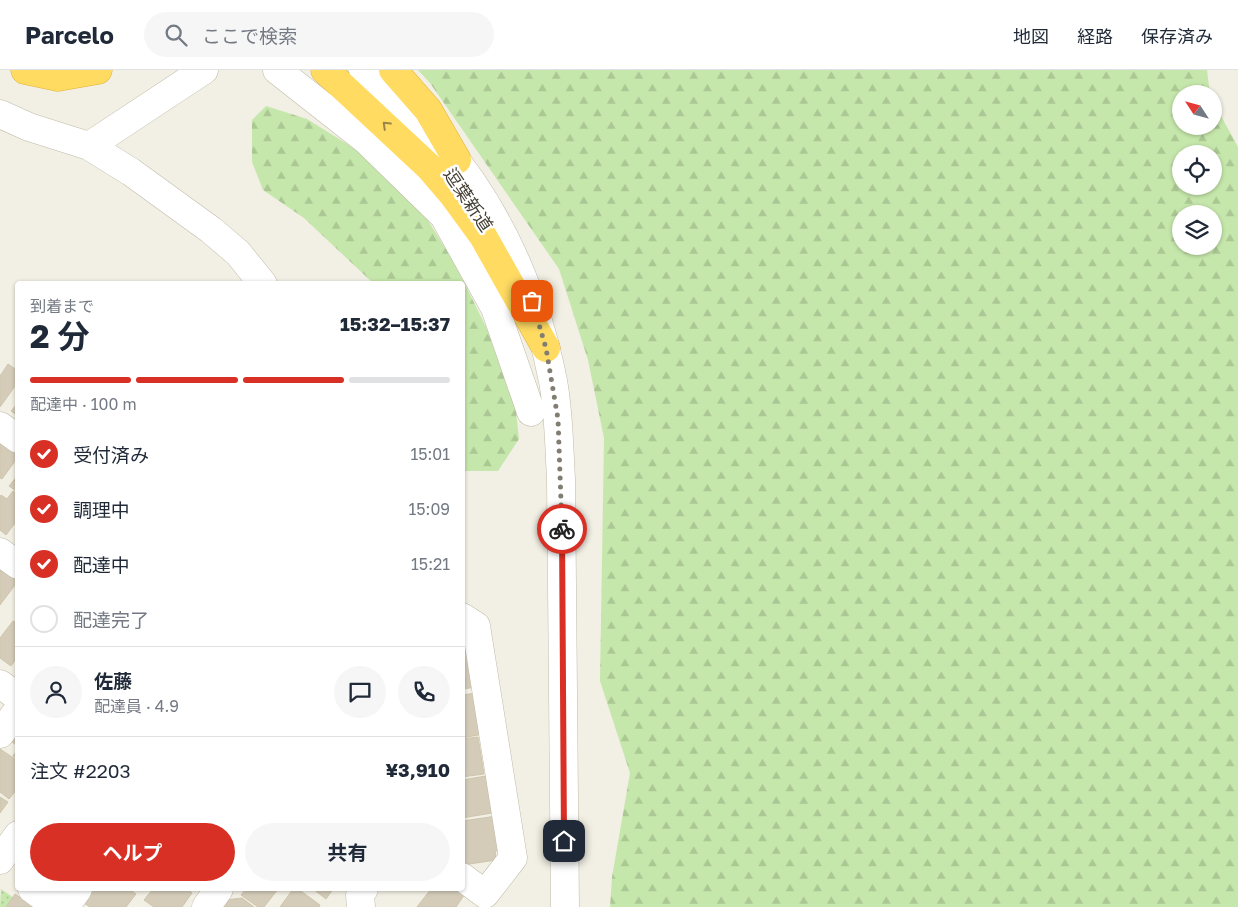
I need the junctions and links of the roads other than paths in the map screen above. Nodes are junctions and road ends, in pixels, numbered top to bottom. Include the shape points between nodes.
1 (25, 70) edge
2 (98, 70) edge
3 (204, 70) edge
4 (277, 70) edge
5 (325, 70) edge
6 (364, 70) edge
7 (379, 70) edge
8 (393, 70) edge
9 (0, 114) edge
10 (89, 146) junction
11 (457, 160) junction
12 (261, 281) edge
13 (546, 348) junction
14 (531, 412) dead end
15 (0, 426) edge
16 (15, 437) edge
17 (0, 552) edge
18 (15, 562) edge
19 (465, 619) edge
20 (0, 684) edge
21 (15, 694) edge
22 (15, 714) edge
23 (0, 734) edge
24 (15, 839) edge
25 (0, 860) edge
26 (0, 866) edge
27 (15, 876) edge
28 (465, 879) edge
29 (35, 891) edge
30 (76, 891) edge
31 (218, 891) edge
32 (363, 891) edge
33 (57, 907) edge
34 (64, 907) edge
35 (206, 907) edge
36 (361, 907) edge
37 (565, 907) edge

1 - 2 highway via 58,77
3 - 10 street
4 - 14 street via 366,140 444,216 495,308
13 -> 5 highway via 483,236 453,195 429,167
6 - 13 street, 逗葉新道 via 465,190 511,271
7 - 11 street, 逗葉新道
8 - 11 highway via 428,110
9 - 10 street
10 - 12 street via 211,230 238,253
11 - 13 street, 逗葉新道 via 479,191 518,266
13 - 37 street, 逗葉新道 via 558,419 561,479
15 - 16 street
17 - 18 street
19 - 28 street via 476,626 512,858 485,894
20 - 21 street
22 - 23 street
24 - 25 street
26 - 27 street
29 - 33 street
30 - 34 street
31 - 35 street
32 - 36 street

